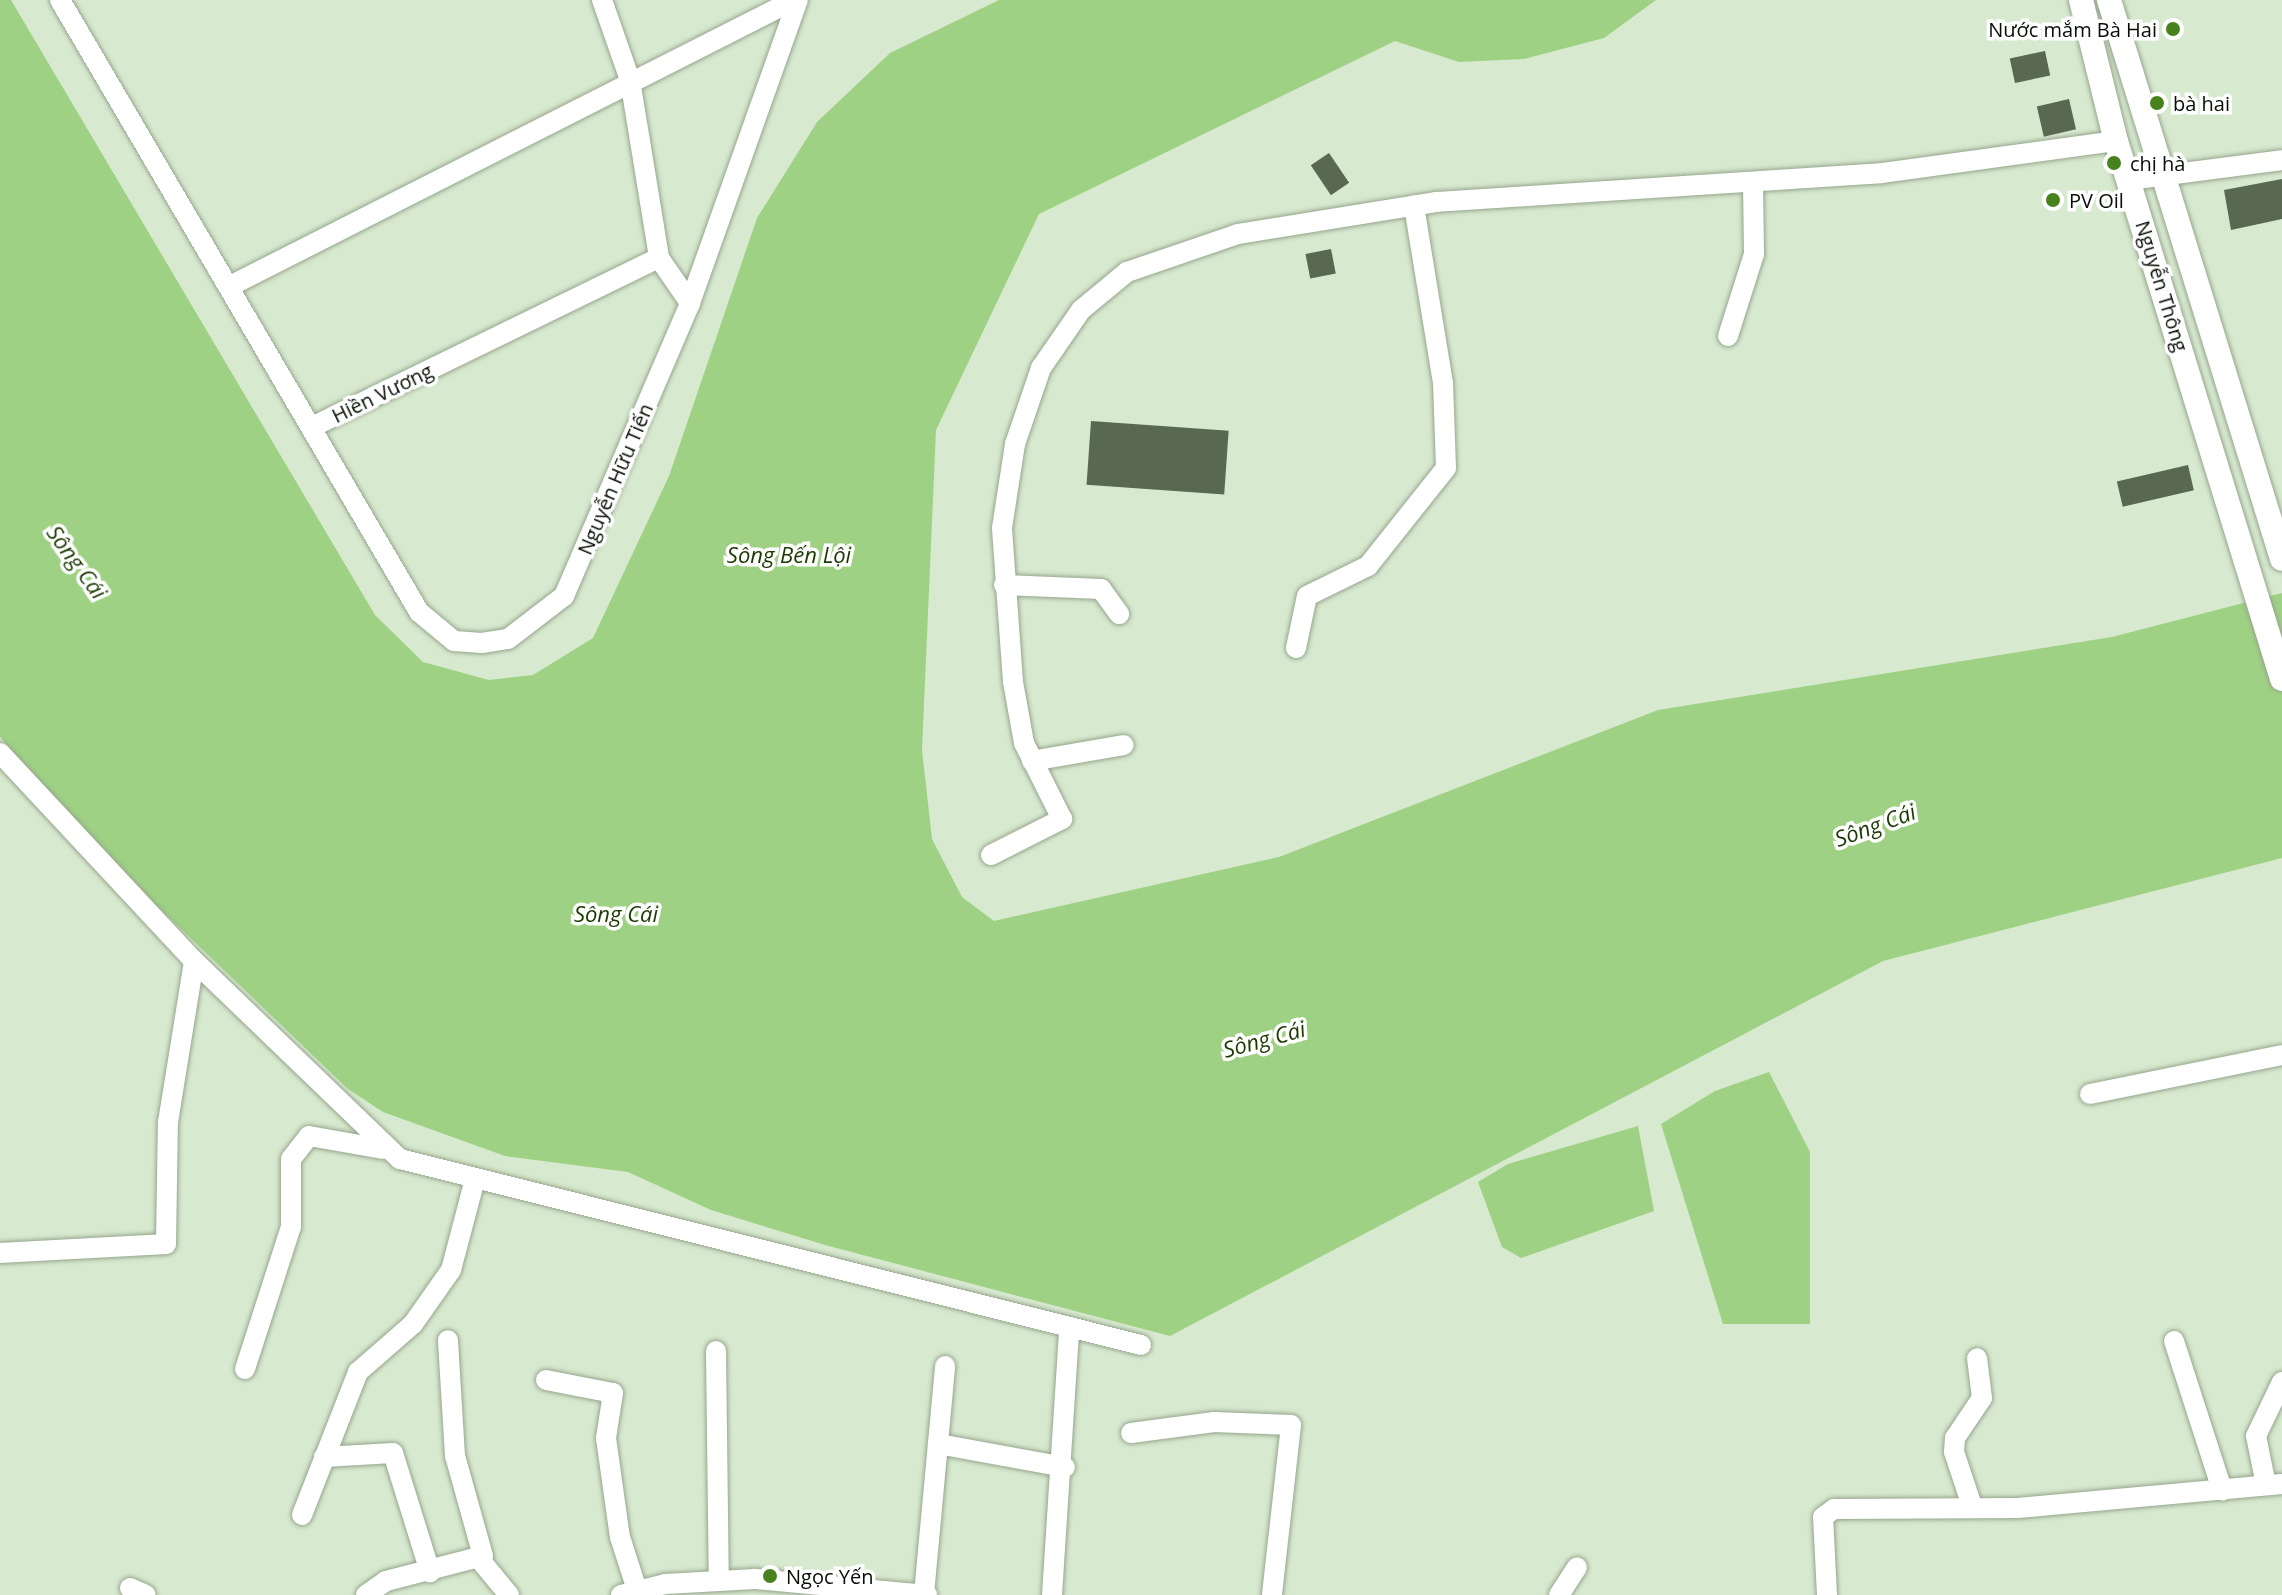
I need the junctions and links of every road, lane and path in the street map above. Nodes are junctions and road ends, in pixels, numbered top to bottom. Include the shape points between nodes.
1 (60, 0) edge
2 (602, 0) edge
3 (796, 0) edge
4 (2081, 0) edge
5 (2114, 1) edge
6 (630, 80) junction
7 (2116, 141) junction
8 (2282, 160) edge
9 (2158, 171) junction
10 (2129, 180) junction
11 (1753, 184) junction
12 (1414, 205) junction
13 (659, 258) junction
14 (230, 286) junction
15 (690, 303) junction
16 (1728, 336) dead end
17 (312, 427) junction
18 (2282, 559) edge
19 (1004, 585) junction
20 (1119, 614) dead end
21 (1296, 648) dead end
22 (2282, 679) edge
23 (1124, 745) dead end
24 (0, 753) edge
25 (1032, 761) junction
26 (991, 855) dead end
27 (194, 961) junction
28 (2282, 1055) edge
29 (2090, 1094) dead end
30 (383, 1149) junction
31 (475, 1179) junction
32 (0, 1253) edge
33 (1069, 1330) junction
34 (448, 1340) dead end
35 (2174, 1341) dead end
36 (1141, 1345) dead end
37 (716, 1351) dead end
38 (1977, 1358) dead end
39 (945, 1366) dead end
40 (245, 1369) dead end
41 (546, 1380) dead end
42 (2282, 1382) edge
43 (1131, 1433) dead end
44 (938, 1444) junction
45 (324, 1457) junction
46 (1065, 1467) junction
47 (2274, 1485) edge
48 (2222, 1490) junction
49 (1971, 1503) junction
50 (302, 1515) dead end
51 (481, 1561) junction
52 (1577, 1567) dead end
53 (430, 1572) junction
54 (719, 1581) junction
55 (629, 1592) edge
56 (917, 1594) edge
57 (366, 1595) edge
58 (509, 1595) edge
59 (1052, 1595) edge
60 (1272, 1595) edge
61 (1559, 1595) edge
62 (1827, 1595) edge

1 - 14 street, Hiền Vương
2 - 6 street
3 - 6 street
3 - 15 street, Nguyễn Hữu Tiến
4 - 7 main road, Nguyễn Thông
5 - 9 main road, Nguyễn Thông
6 - 13 street
6 - 14 street
7 - 10 main road, Nguyễn Thông
7 - 11 street
8 - 9 street
9 - 10 street
9 - 18 main road, Nguyễn Thông
10 - 22 main road, Nguyễn Thông
11 - 12 street via 1538,191
11 - 16 street via 1754,254
12 - 19 street via 1238,234 1139,267 1095,298 1041,368 1020,421 1004,510
12 - 21 street via 1443,383 1446,468 1368,566 1307,596
13 - 15 street
13 - 17 street, Hiền Vương
14 - 17 street, Hiền Vương
15 - 17 street, Nguyễn Hữu Tiến via 564,596 508,639 454,641 438,633
19 - 20 street via 1101,589
19 - 25 street via 1020,729
23 - 25 street
24 - 27 street
25 - 26 street via 1062,819
27 - 30 street
27 - 32 street via 168,1122 166,1244
28 - 29 street
30 - 31 street
30 - 40 street via 320,1135 301,1142 291,1159 289,1234
31 - 33 street
31 - 45 street via 451,1270 413,1324 358,1372
33 - 36 street
33 - 46 street
34 - 51 street via 455,1456
35 - 48 street
37 - 54 street
38 - 49 street via 1982,1398 1955,1438 1954,1452
39 - 44 street
41 - 55 street via 613,1393 606,1438
42 - 47 street via 2256,1436
43 - 60 street via 1214,1422 1291,1425
44 - 46 street
44 - 56 street
45 - 50 street
45 - 53 street via 393,1453
46 - 59 street
47 - 48 street
48 - 49 street via 2018,1508
49 - 62 street via 1827,1512
51 - 53 street
51 - 58 street
52 - 61 street
53 - 57 street via 386,1581
54 - 55 street
54 - 56 street

